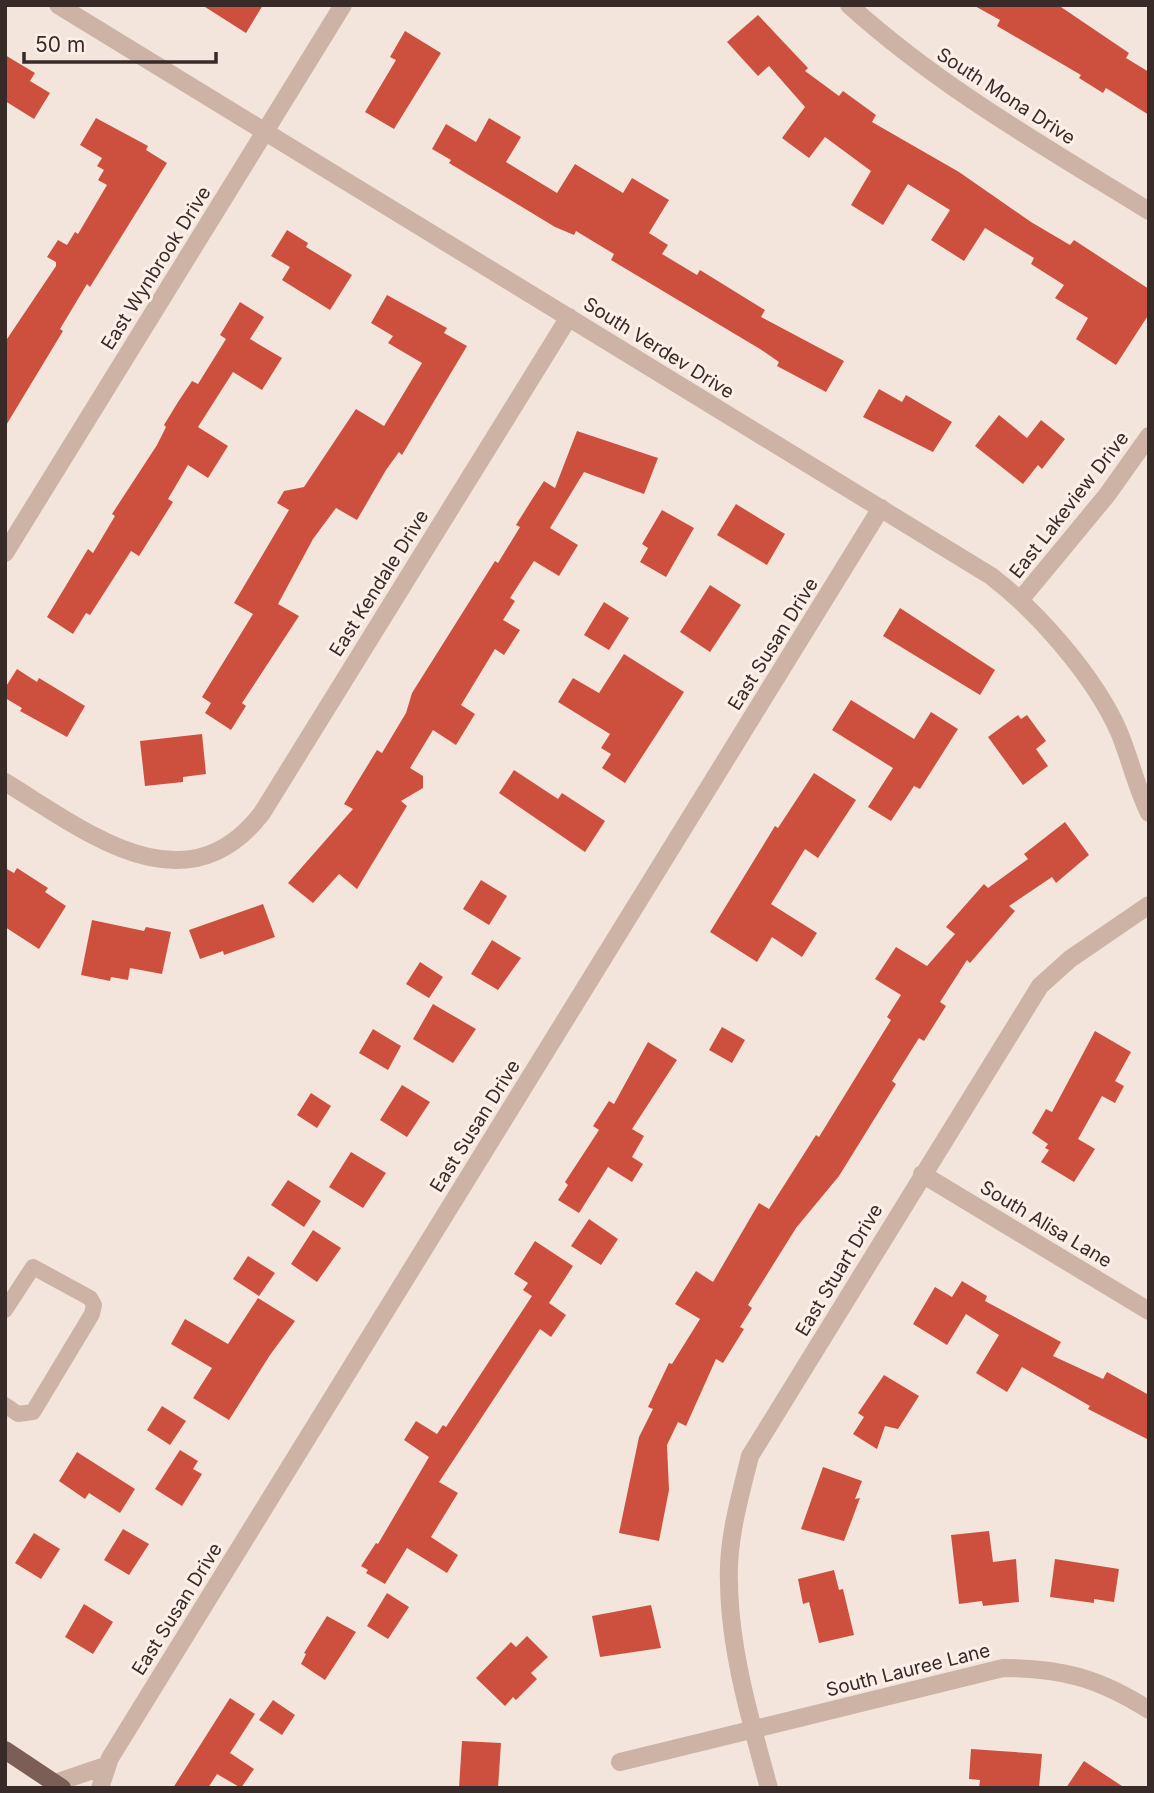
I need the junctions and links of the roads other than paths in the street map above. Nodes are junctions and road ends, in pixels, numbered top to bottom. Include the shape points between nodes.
1 (58, 5) edge
2 (343, 5) edge
3 (849, 5) edge
4 (264, 133) junction
5 (1149, 211) edge
6 (569, 317) junction
7 (1149, 436) edge
8 (881, 508) junction
9 (5, 553) edge
10 (1021, 599) junction
11 (5, 782) edge
12 (1149, 813) edge
13 (1149, 905) edge
14 (922, 1174) junction
15 (5, 1310) edge
16 (1149, 1311) edge
17 (5, 1405) edge
18 (1149, 1710) edge
19 (753, 1730) junction
20 (5, 1750) edge
21 (620, 1762) dead end
22 (105, 1766) junction
23 (57, 1786) edge
24 (100, 1788) edge
25 (769, 1788) edge

1 - 4 street, South Verdev Drive
2 - 4 street, East Wynbrook Drive
3 - 5 street, South Mona Drive via 952,89
4 - 6 street, South Verdev Drive
4 - 9 street, East Wynbrook Drive
6 - 8 street, South Verdev Drive
6 - 11 street, East Kendale Drive via 262,813 242,836 209,856 171,861 128,852
7 - 10 street, East Lakeview Drive
8 - 10 street, South Verdev Drive
8 - 22 street, East Susan Drive
10 - 12 street, South Verdev Drive via 1073,659 1118,730
13 - 14 street, East Stuart Drive via 1069,959 1040,986
14 - 16 street, South Alisa Lane
14 - 19 street, East Stuart Drive via 750,1457 735,1518 728,1581 734,1639
15 - 17 lane via 33,1267 94,1304 33,1412 18,1414
18 - 19 street, South Lauree Lane via 1123,1693 1079,1675 1042,1668 1003,1668
19 - 21 street, South Lauree Lane
19 - 25 street, East Stuart Drive
20 - 23 main road
22 - 23 street
22 - 24 street, East Susan Drive

